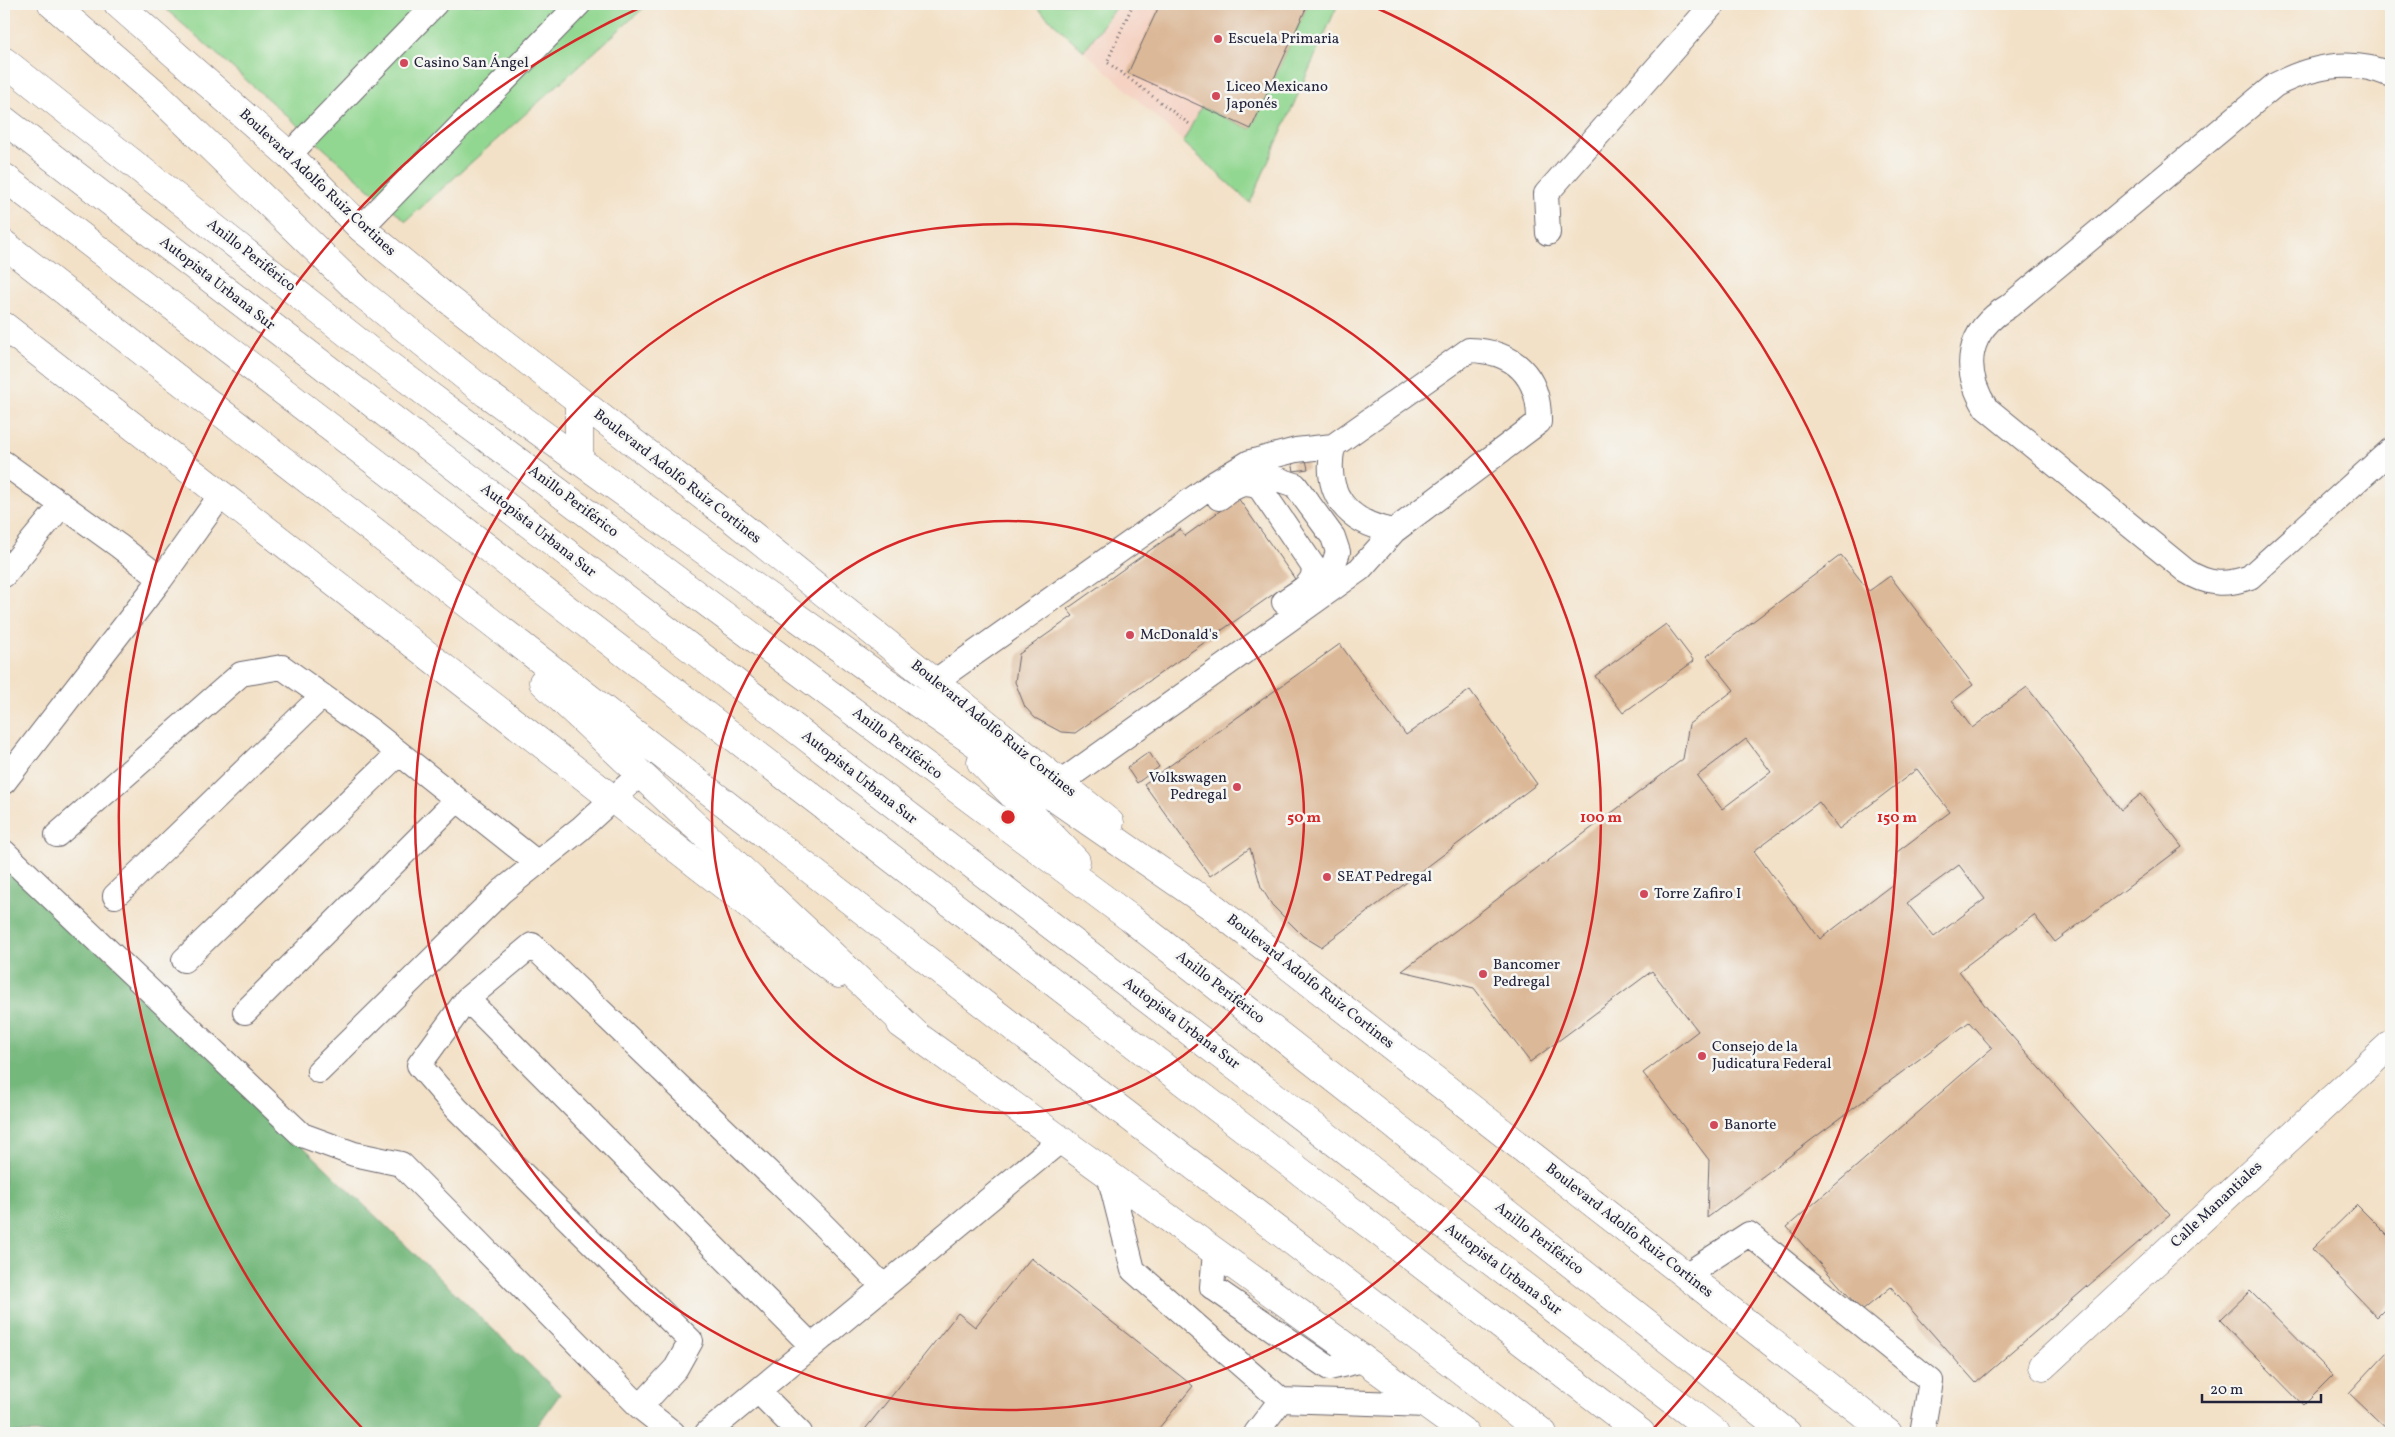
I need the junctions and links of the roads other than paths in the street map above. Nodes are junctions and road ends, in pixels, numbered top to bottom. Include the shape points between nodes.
1 (52, 4) edge
2 (118, 4) edge
3 (435, 4) edge
4 (579, 4) edge
5 (1713, 4) edge
6 (4, 61) edge
7 (2391, 75) edge
8 (4, 120) edge
9 (289, 155) junction
10 (4, 177) edge
11 (362, 228) junction
12 (1548, 233) dead end
13 (4, 244) edge
14 (4, 326) edge
15 (579, 402) junction
16 (1334, 446) junction
17 (2391, 450) edge
18 (579, 460) junction
19 (4, 463) edge
20 (1239, 484) junction
21 (221, 495) junction
22 (61, 506) junction
23 (1161, 522) junction
24 (1394, 530) junction
25 (426, 571) junction
26 (4, 575) edge
27 (161, 579) junction
28 (1308, 584) junction
29 (934, 682) junction
30 (1198, 683) junction
31 (322, 696) junction
32 (941, 720) junction
33 (399, 753) junction
34 (640, 774) junction
35 (4, 782) edge
36 (1060, 783) junction
37 (612, 799) junction
38 (458, 800) junction
39 (57, 835) dead end
40 (4, 852) edge
41 (536, 862) junction
42 (115, 896) dead end
43 (1217, 910) junction
44 (1130, 918) junction
45 (184, 960) dead end
46 (467, 999) junction
47 (245, 1012) dead end
48 (920, 1038) junction
49 (2391, 1044) edge
50 (319, 1072) dead end
51 (1062, 1140) junction
52 (1109, 1175) junction
53 (1686, 1276) junction
54 (884, 1287) junction
55 (812, 1346) junction
56 (2043, 1366) dead end
57 (758, 1391) junction
58 (1281, 1400) junction
59 (1426, 1405) junction
60 (640, 1407) junction
61 (673, 1433) edge
62 (707, 1433) edge
63 (800, 1433) edge
64 (1256, 1433) edge
65 (1465, 1433) edge
66 (1543, 1433) edge
67 (1640, 1433) edge
68 (1716, 1433) edge
69 (1787, 1433) edge
70 (1888, 1433) edge
71 (1922, 1433) edge

1 - 18 main road via 155,93 360,292 487,394
2 - 9 main road, Boulevard Adolfo Ruiz Cortines
3 - 9 lane
4 - 11 lane
5 - 12 lane via 1546,194
6 - 44 main road, Anillo Periférico via 375,355
7 - 17 lane via 2360,66 2336,65 2308,71 2275,85 2009,306 1995,314 1976,340 1971,356 1976,393 1986,408 2186,571 2200,580 2216,584 2234,583 2250,577
8 - 68 main road, Autopista Urbana Sur
9 - 11 main road, Boulevard Adolfo Ruiz Cortines
10 - 67 main road
11 - 15 main road, Boulevard Adolfo Ruiz Cortines
13 - 25 main road
14 - 21 main road
15 - 18 main road
15 - 29 main road, Boulevard Adolfo Ruiz Cortines via 730,517
16 - 23 lane via 1296,450 1250,462
16 - 24 lane via 1330,460 1331,476 1334,491 1342,504 1357,518 1375,527
16 - 24 lane via 1468,350 1499,353 1523,371 1534,386 1540,404 1539,422
18 - 32 main road
19 - 22 lane
20 - 23 lane via 1194,515
20 - 28 lane via 1253,484 1265,493 1313,566 1314,577
20 - 28 lane via 1247,478 1259,476 1295,485 1334,537 1338,552 1333,566
21 - 27 lane
21 - 37 main road
22 - 26 lane
22 - 27 lane
23 - 29 lane
24 - 30 lane via 1360,569
25 - 34 main road
25 - 66 main road via 1075,1075
27 - 35 lane
28 - 30 lane via 1222,649
29 - 36 main road, Boulevard Adolfo Ruiz Cortines
30 - 36 lane
31 - 33 lane
31 - 39 lane via 282,668 241,674
31 - 42 lane
32 - 43 main road
32 - 44 main road
33 - 38 lane
33 - 45 lane
34 - 37 lane
34 - 48 main road
36 - 43 main road, Boulevard Adolfo Ruiz Cortines
37 - 41 lane via 580,829
37 - 48 main road
38 - 41 lane
38 - 47 lane
40 - 60 lane via 302,1135 354,1154 401,1164
41 - 50 lane via 502,891
43 - 53 main road, Boulevard Adolfo Ruiz Cortines
44 - 69 main road, Anillo Periférico
46 - 54 lane via 532,945
46 - 55 lane
46 - 60 lane via 419,1065 457,1108 691,1342 676,1368
48 - 51 main road
49 - 56 main road, Calle Manantiales
51 - 52 main road
51 - 54 lane
52 - 58 lane via 1133,1270
52 - 59 main road
53 - 70 main road, Boulevard Adolfo Ruiz Cortines
53 - 71 lane via 1749,1234 1931,1381
54 - 55 lane
55 - 57 lane
57 - 62 lane
57 - 63 lane
58 - 59 lane
58 - 64 lane
59 - 65 main road
60 - 61 lane

